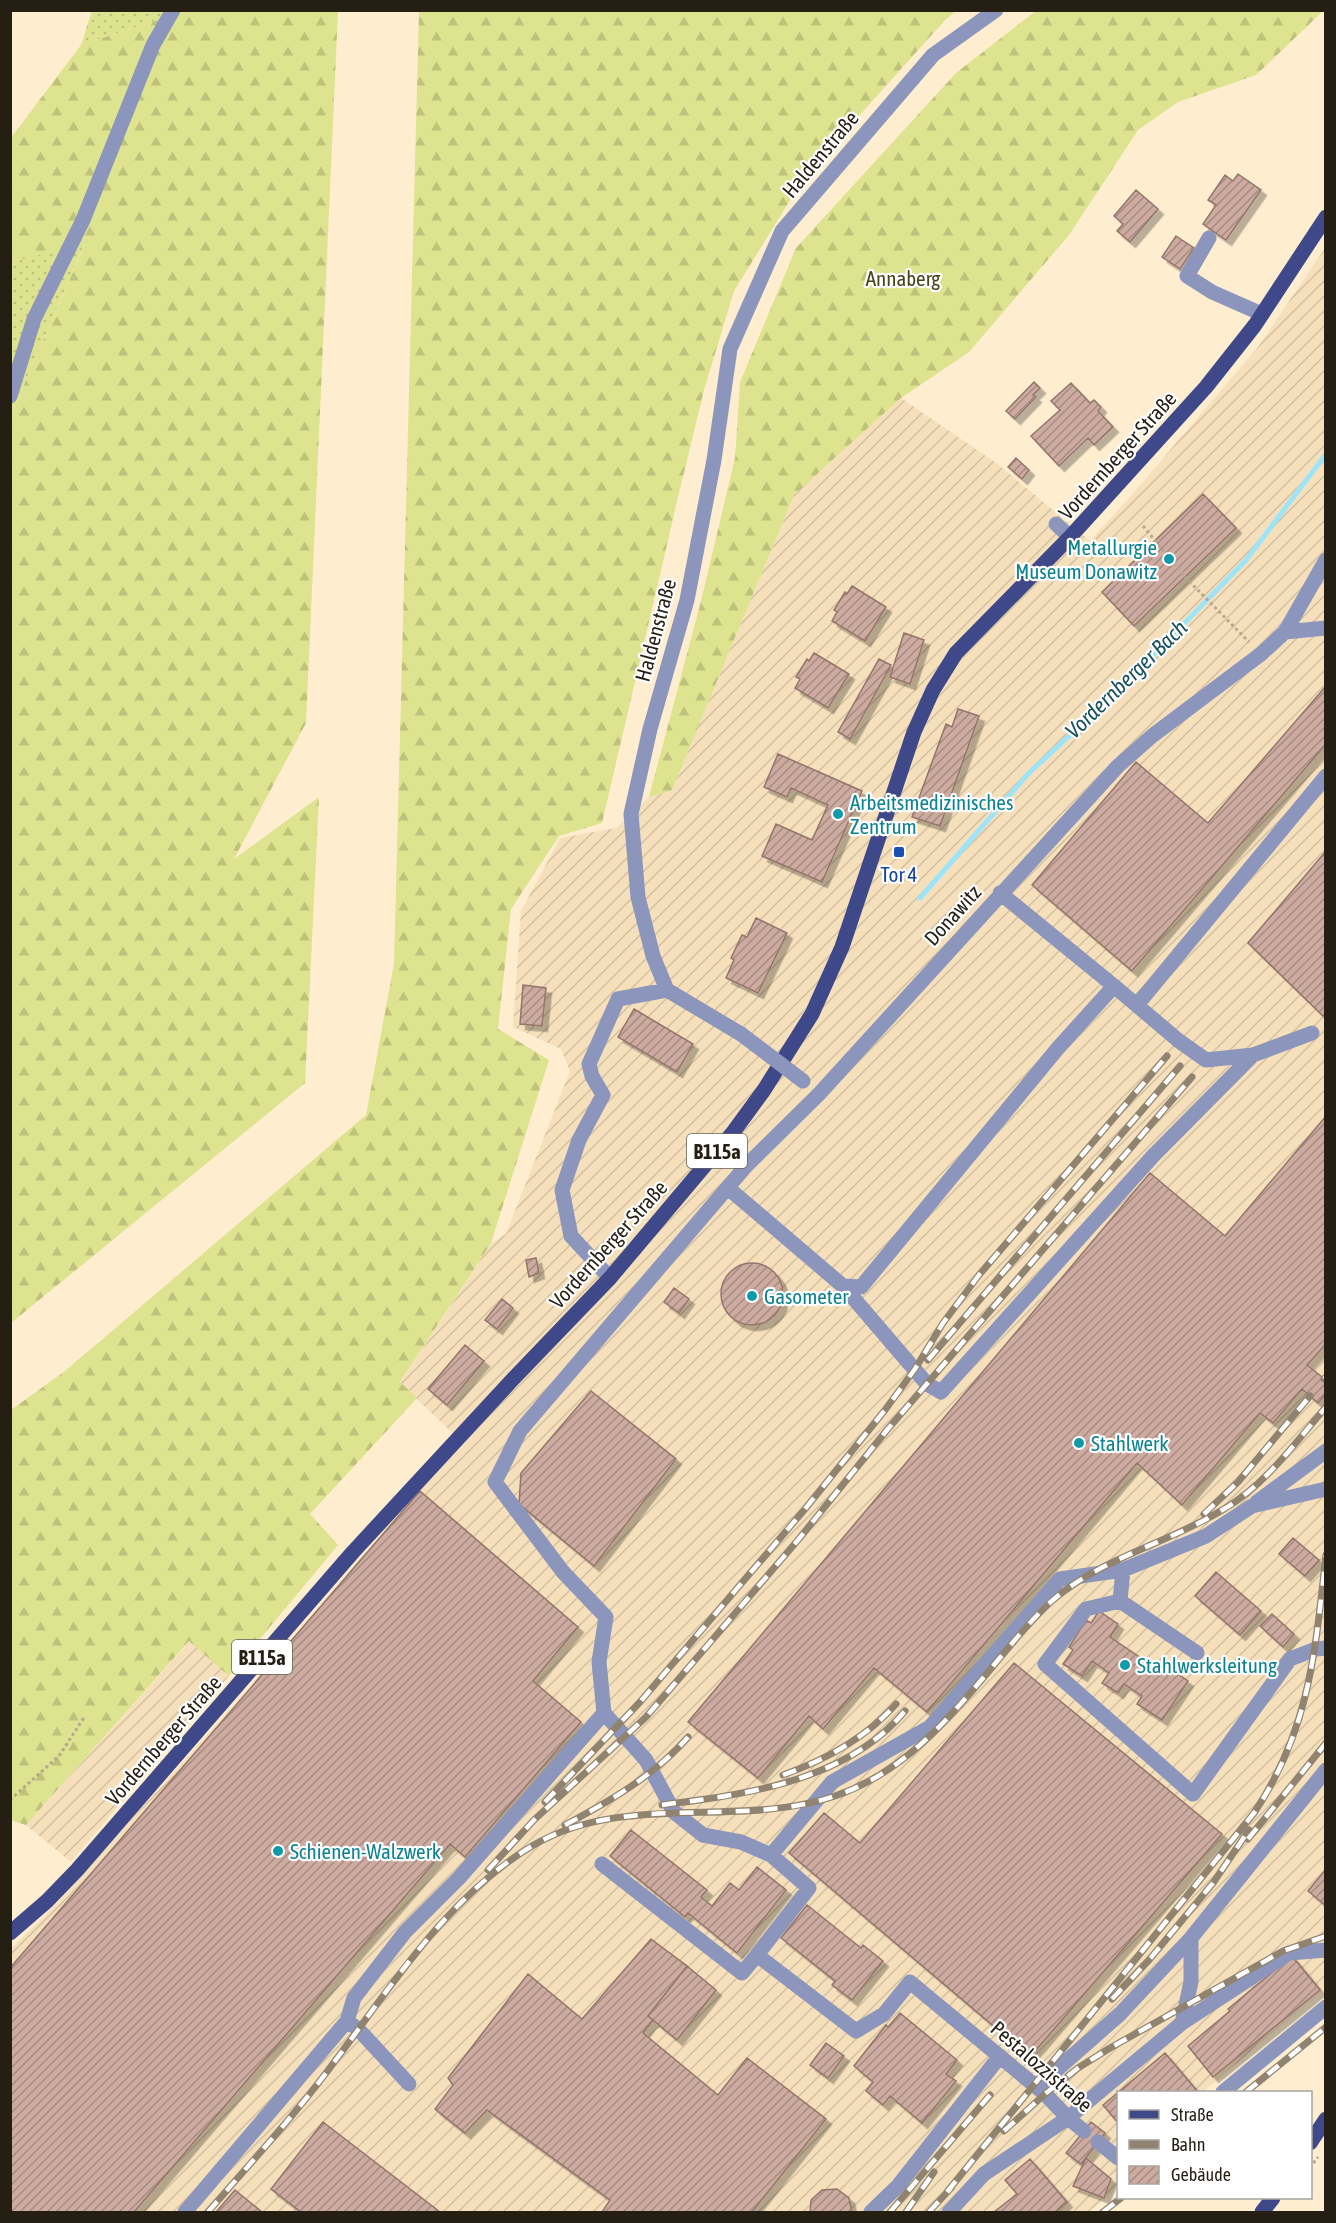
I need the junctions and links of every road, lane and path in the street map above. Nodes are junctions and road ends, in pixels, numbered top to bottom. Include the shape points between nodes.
1 (173, 10) edge
2 (996, 10) edge
3 (1326, 217) edge
4 (1209, 238) dead end
5 (1262, 314) junction
6 (10, 396) edge
7 (1056, 524) dead end
8 (1143, 526) dead end
9 (1070, 537) junction
10 (1326, 560) edge
11 (1326, 628) edge
12 (1285, 632) junction
13 (1262, 654) junction
14 (1326, 776) edge
15 (1000, 893) junction
16 (1114, 986) junction
17 (667, 990) junction
18 (1137, 1005) junction
19 (1312, 1034) dead end
20 (1253, 1054) junction
21 (819, 1094) junction
22 (728, 1188) junction
23 (610, 1278) junction
24 (843, 1286) junction
25 (1326, 1451) edge
26 (1326, 1489) edge
27 (1252, 1506) junction
28 (1123, 1570) junction
29 (1120, 1601) junction
30 (1326, 1647) edge
31 (1197, 1653) dead end
32 (604, 1713) junction
33 (86, 1716) dead end
34 (1326, 1770) edge
35 (10, 1800) edge
36 (771, 1855) junction
37 (602, 1864) dead end
38 (10, 1934) edge
39 (1191, 1938) junction
40 (1326, 1950) edge
41 (757, 1955) junction
42 (1326, 2007) edge
43 (347, 2021) junction
44 (1182, 2022) junction
45 (1000, 2056) junction
46 (408, 2084) dead end
47 (1037, 2087) junction
48 (1223, 2091) edge
49 (1068, 2118) junction
50 (1326, 2119) edge
51 (1084, 2131) dead end
52 (1312, 2141) edge
53 (1098, 2142) dead end
54 (1117, 2156) edge
55 (1272, 2199) edge
56 (185, 2212) edge
57 (871, 2212) edge
58 (948, 2212) edge
59 (1262, 2212) edge

1 - 6 lane via 153,45 83,220 34,319
2 - 17 lane, Haldenstraße via 933,55 782,231 730,349 687,600 630,814 638,897 653,956
3 - 5 main road, Vordernberger Straße / B115a
4 - 5 lane via 1187,276
5 - 9 main road, Vordernberger Straße / B115a via 1206,387
7 - 9 lane
8 - 13 path via 1185,577
9 - 23 main road, Vordernberger Straße / B115a via 956,653 933,690 914,732 842,947 812,1014 734,1131
10 - 12 lane, Donawitz
11 - 12 lane
12 - 13 lane, Donawitz
13 - 15 lane, Donawitz via 1118,766
14 - 18 lane
15 - 16 lane
15 - 21 lane, Donawitz
16 - 18 lane
16 - 24 lane via 861,1287
17 - 21 lane, bridge via 741,1034
17 - 23 lane via 618,999 590,1064 603,1095 579,1140 562,1190 571,1236
18 - 20 lane via 1206,1060
19 - 20 lane
20 - 24 lane via 1153,1156 940,1392 927,1384
21 - 22 lane, Donawitz
22 - 24 lane
22 - 32 lane, Donawitz via 520,1431 495,1482 563,1572 606,1617 599,1662
23 - 38 main road, Vordernberger Straße / B115a via 353,1552 77,1870
25 - 27 lane
26 - 27 lane
27 - 28 lane via 1206,1536
28 - 29 lane
28 - 36 lane via 1060,1580 930,1728 832,1782
29 - 30 lane via 1086,1609 1045,1664 1193,1794 1290,1659
29 - 31 lane
32 - 36 lane via 646,1760 674,1812 703,1835 741,1842
32 - 43 lane via 459,1878 405,1932 354,1998
33 - 35 path via 59,1756
34 - 39 lane
36 - 41 lane via 809,1888
37 - 41 lane via 742,1973
39 - 44 lane via 1191,1982
39 - 47 lane via 1120,2014
40 - 44 lane via 1289,1953
41 - 45 lane, Pestalozzistraße via 856,2031 884,2014 910,1982
42 - 48 lane
43 - 46 lane
43 - 56 lane
44 - 49 lane
45 - 47 lane, Pestalozzistraße
45 - 57 lane via 898,2186
47 - 49 lane, Pestalozzistraße
49 - 51 lane, Pestalozzistraße
49 - 58 lane via 984,2174
50 - 52 main road
53 - 54 lane, Pestalozzistraße
55 - 59 main road

